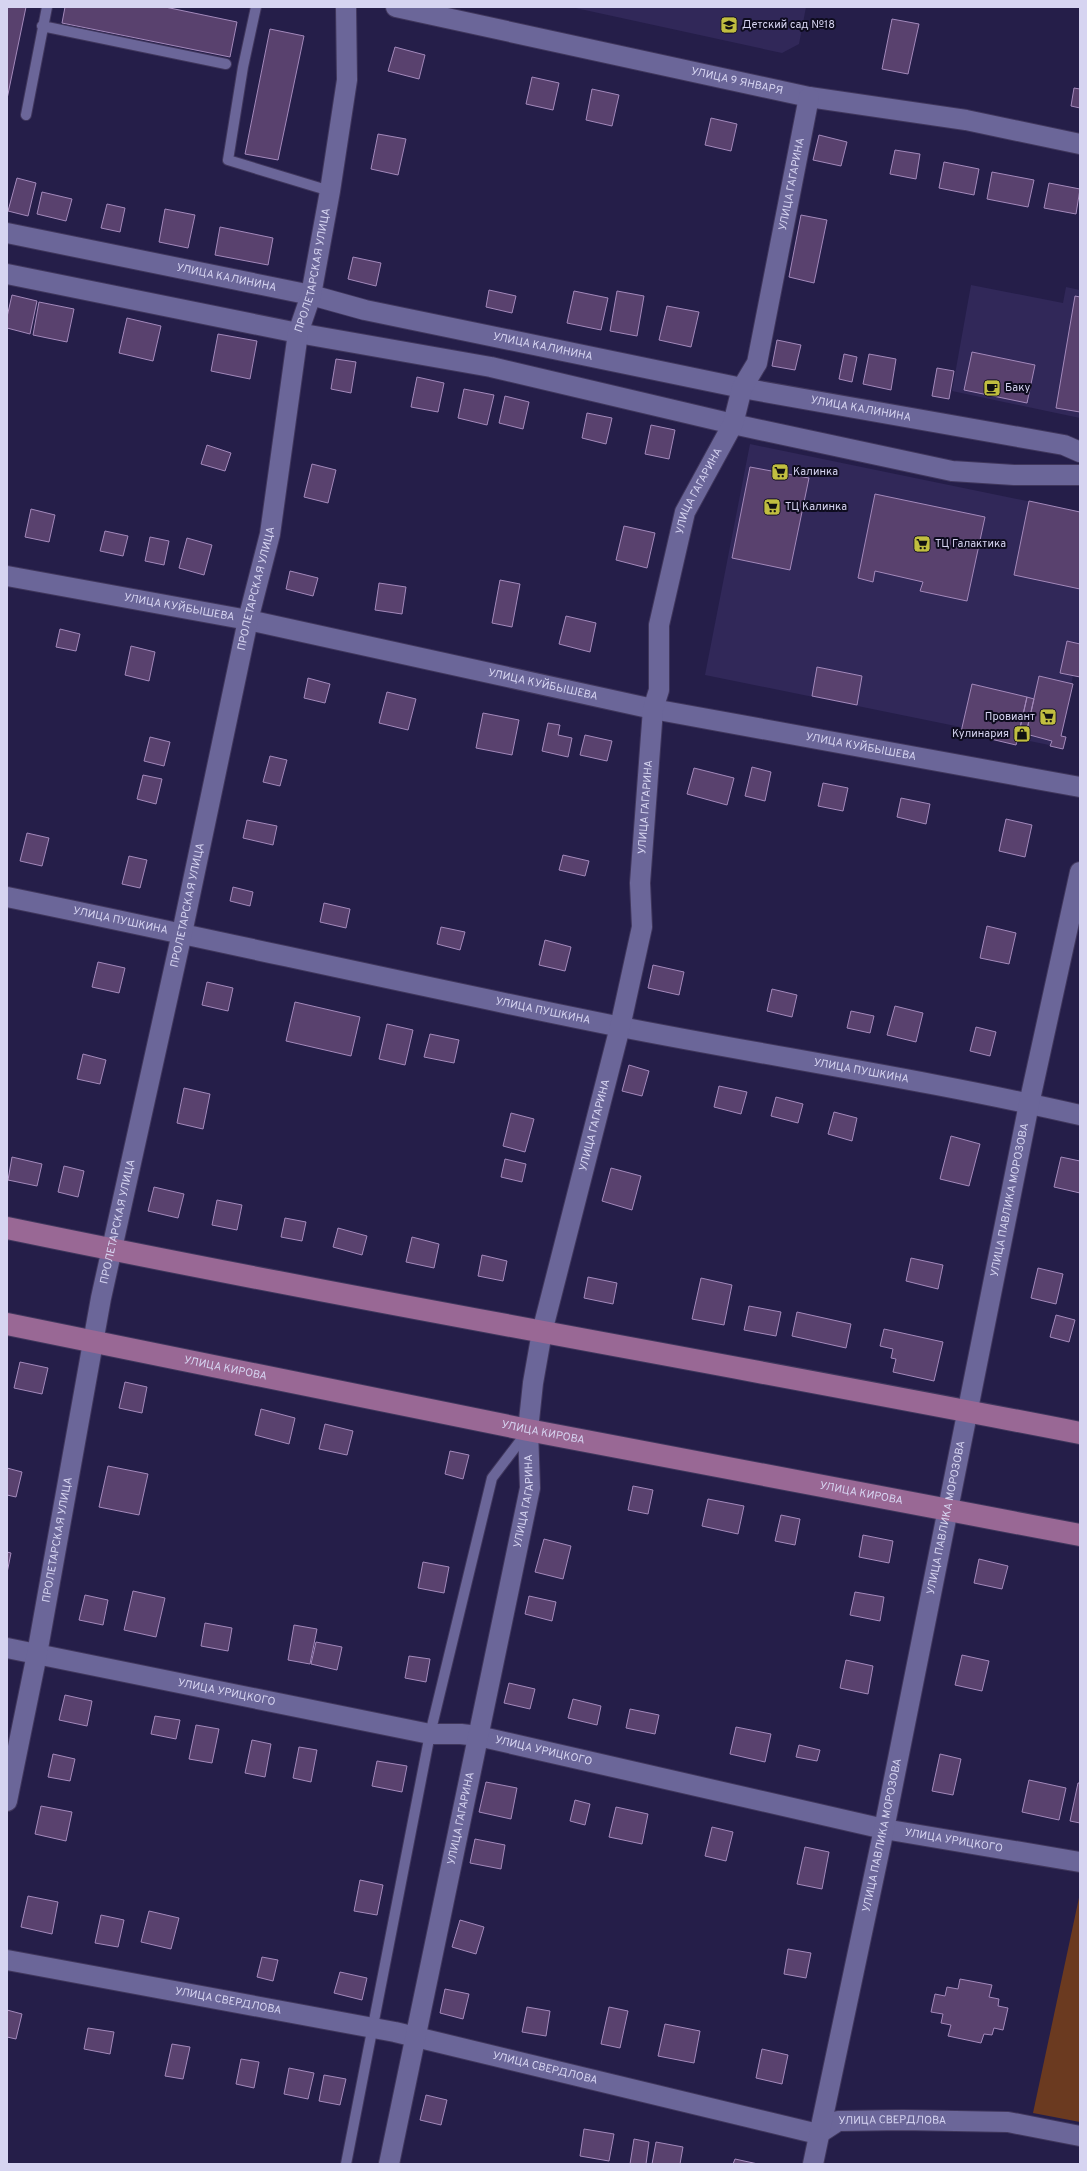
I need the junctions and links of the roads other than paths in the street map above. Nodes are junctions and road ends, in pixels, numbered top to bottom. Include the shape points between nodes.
1 (47, 7) edge
2 (256, 7) edge
3 (346, 7) edge
4 (396, 7) edge
5 (42, 26) junction
6 (226, 64) dead end
7 (809, 97) junction
8 (26, 115) dead end
9 (1080, 144) edge
10 (330, 191) junction
11 (7, 234) edge
12 (7, 274) edge
13 (311, 295) junction
14 (298, 333) junction
15 (742, 388) junction
16 (733, 424) junction
17 (1080, 452) edge
18 (1080, 475) edge
19 (7, 576) edge
20 (248, 620) junction
21 (653, 709) junction
22 (1080, 787) edge
23 (1080, 872) edge
24 (7, 897) edge
25 (182, 932) junction
26 (620, 1027) junction
27 (1029, 1104) junction
28 (1080, 1115) edge
29 (7, 1228) edge
30 (112, 1249) junction
31 (7, 1324) edge
32 (542, 1332) junction
33 (92, 1341) junction
34 (967, 1411) junction
35 (528, 1430) junction
36 (1080, 1433) edge
37 (949, 1510) junction
38 (1080, 1536) edge
39 (7, 1648) edge
40 (36, 1654) junction
41 (430, 1734) junction
42 (478, 1736) junction
43 (7, 1800) edge
44 (884, 1829) junction
45 (1080, 1862) edge
46 (7, 1960) edge
47 (373, 2029) junction
48 (416, 2037) junction
49 (818, 2134) junction
50 (1080, 2136) edge
51 (346, 2164) edge
52 (389, 2164) edge
53 (813, 2164) edge

1 - 5 lane
2 - 10 lane via 228,160
3 - 10 street, ПРОЛЕТАРСКАЯ УЛИЦА via 347,80
4 - 7 street, УЛИЦА 9 ЯНВАРЯ
5 - 6 lane
5 - 8 lane
7 - 9 street, УЛИЦА 9 ЯНВАРЯ via 966,120
7 - 15 street, УЛИЦА ГАГАРИНА via 757,363
10 - 13 street, ПРОЛЕТАРСКАЯ УЛИЦА
11 - 13 street, УЛИЦА КАЛИНИНА
12 - 14 street
13 - 14 street, ПРОЛЕТАРСКАЯ УЛИЦА
13 - 15 street, УЛИЦА КАЛИНИНА via 365,310
14 - 16 street via 491,367
14 - 20 street, ПРОЛЕТАРСКАЯ УЛИЦА via 270,534
15 - 16 street, УЛИЦА ГАГАРИНА
15 - 17 street, УЛИЦА КАЛИНИНА via 1064,445
16 - 18 street via 952,471 1014,475
16 - 21 street, УЛИЦА ГАГАРИНА via 686,512 660,625 659,690
19 - 20 street, УЛИЦА КУЙБЫШЕВА
20 - 21 street, УЛИЦА КУЙБЫШЕВА
20 - 25 street, ПРОЛЕТАРСКАЯ УЛИЦА
21 - 22 street, УЛИЦА КУЙБЫШЕВА
21 - 26 street, УЛИЦА ГАГАРИНА via 640,883 642,927
23 - 27 street, УЛИЦА ПАВЛИКА МОРОЗОВА
24 - 25 street, УЛИЦА ПУШКИНА
25 - 26 street, УЛИЦА ПУШКИНА
25 - 30 street, ПРОЛЕТАРСКАЯ УЛИЦА
26 - 27 street, УЛИЦА ПУШКИНА
26 - 32 street, УЛИЦА ГАГАРИНА
27 - 28 street, УЛИЦА ПУШКИНА
27 - 34 street, УЛИЦА ПАВЛИКА МОРОЗОВА
29 - 30 main road
30 - 32 main road
30 - 33 street, ПРОЛЕТАРСКАЯ УЛИЦА
31 - 33 main road, УЛИЦА КИРОВА
32 - 34 main road
32 - 35 street, УЛИЦА ГАГАРИНА
33 - 35 main road, УЛИЦА КИРОВА
33 - 40 street, ПРОЛЕТАРСКАЯ УЛИЦА
34 - 36 main road
34 - 37 street, УЛИЦА ПАВЛИКА МОРОЗОВА
35 - 37 main road, УЛИЦА КИРОВА
35 - 41 lane via 492,1478
35 - 42 street, УЛИЦА ГАГАРИНА via 530,1488
37 - 38 main road, УЛИЦА КИРОВА
37 - 44 street, УЛИЦА ПАВЛИКА МОРОЗОВА
39 - 40 street, УЛИЦА УРИЦКОГО
40 - 41 street, УЛИЦА УРИЦКОГО
40 - 43 street, ПРОЛЕТАРСКАЯ УЛИЦА
41 - 42 street, УЛИЦА УРИЦКОГО
41 - 47 lane
42 - 44 street, УЛИЦА УРИЦКОГО
42 - 48 street, УЛИЦА ГАГАРИНА
44 - 45 street, УЛИЦА УРИЦКОГО
44 - 49 street, УЛИЦА ПАВЛИКА МОРОЗОВА
46 - 47 street, УЛИЦА СВЕРДЛОВА
47 - 48 street, УЛИЦА СВЕРДЛОВА
47 - 51 lane
48 - 49 street, УЛИЦА СВЕРДЛОВА
48 - 52 street, УЛИЦА ГАГАРИНА
49 - 50 street, УЛИЦА СВЕРДЛОВА via 838,2121 903,2120 1008,2122
49 - 53 street, УЛИЦА ПАВЛИКА МОРОЗОВА

